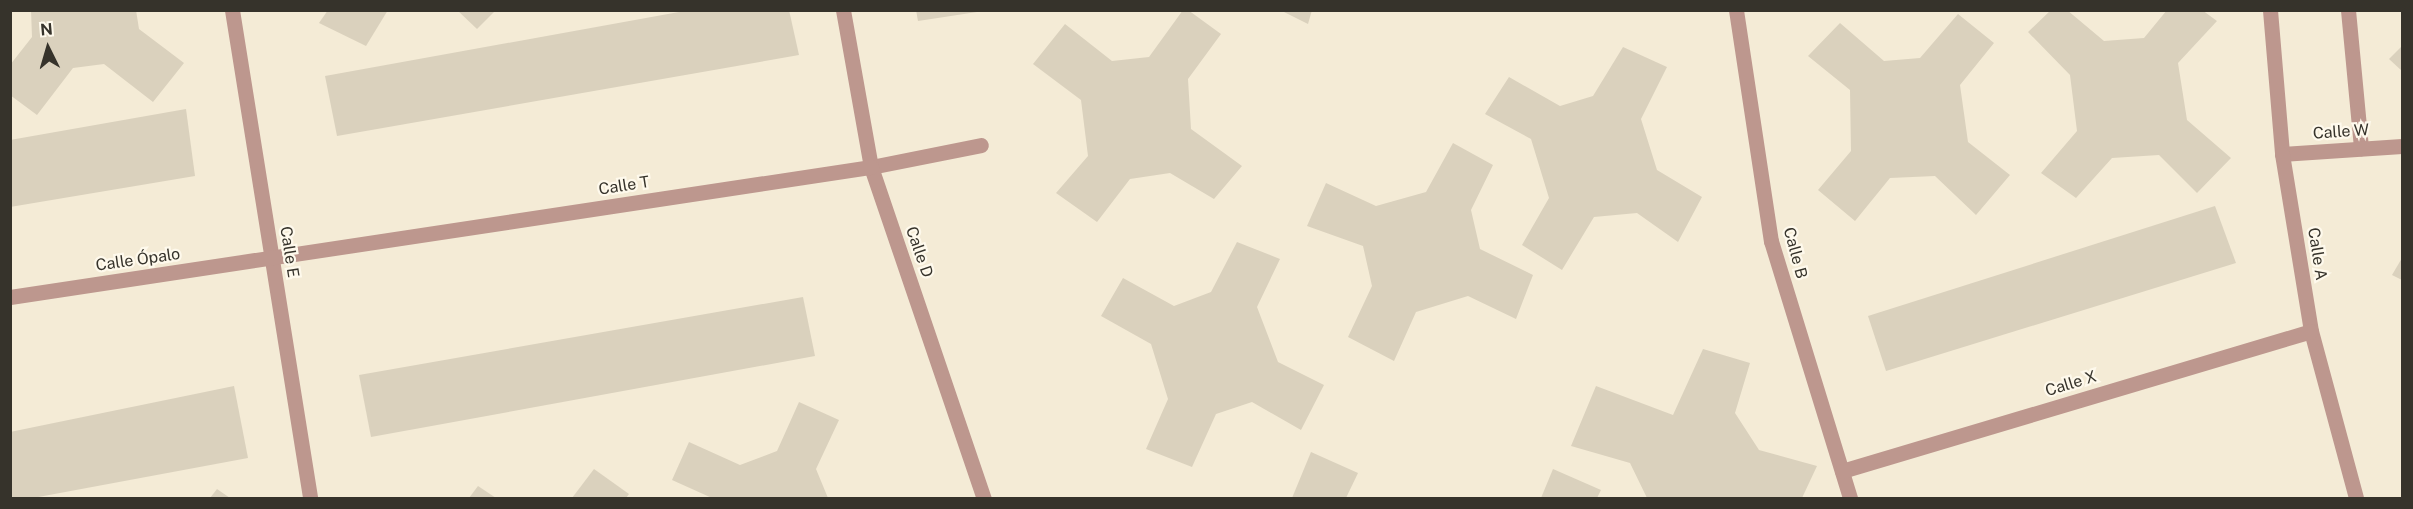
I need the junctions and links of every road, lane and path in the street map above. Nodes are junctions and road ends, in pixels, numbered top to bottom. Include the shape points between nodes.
1 (232, 10) edge
2 (843, 10) edge
3 (1736, 10) edge
4 (2270, 10) edge
5 (2348, 10) edge
6 (981, 145) dead end
7 (2403, 146) edge
8 (2361, 148) junction
9 (2282, 154) junction
10 (871, 167) junction
11 (271, 258) junction
12 (10, 297) edge
13 (2311, 331) junction
14 (1842, 471) junction
15 (310, 498) edge
16 (984, 498) edge
17 (1850, 498) edge
18 (2356, 498) edge

1 - 11 street, Calle E
2 - 10 street, Calle D
3 - 14 street, Calle B via 1771,241
4 - 9 street, Calle A
5 - 8 street
6 - 10 street, Calle T
7 - 8 street, Calle W
8 - 9 street, Calle W
9 - 13 street, Calle A
10 - 11 street, Calle T
10 - 16 street, Calle D
11 - 12 street, Calle Ópalo
11 - 15 street, Calle E
13 - 14 street, Calle X
13 - 18 street, Calle A
14 - 17 street, Calle B

